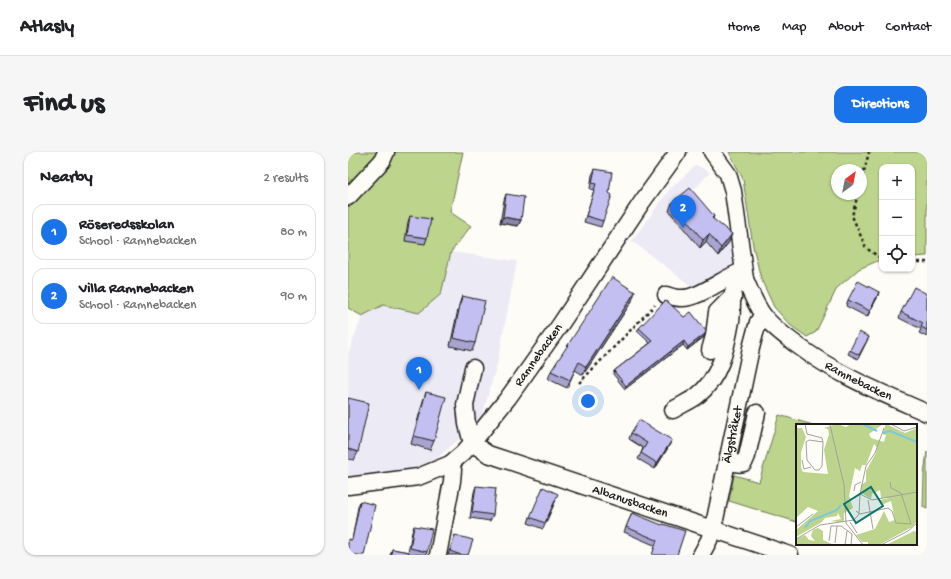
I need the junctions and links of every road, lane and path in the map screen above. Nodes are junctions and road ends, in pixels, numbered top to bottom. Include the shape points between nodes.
1 (386, 152) edge
2 (678, 152) edge
3 (712, 152) edge
4 (869, 152) edge
5 (866, 164) edge
6 (348, 197) edge
7 (856, 200) edge
8 (879, 257) edge
9 (915, 262) edge
10 (927, 262) edge
11 (744, 275) junction
12 (666, 295) joint
13 (733, 298) junction
14 (763, 315) junction
15 (710, 350) dead end
16 (473, 368) dead end
17 (579, 383) dead end
18 (673, 410) dead end
19 (756, 413) dead end
20 (927, 413) edge
21 (472, 443) junction
22 (727, 460) junction
23 (450, 464) junction
24 (348, 486) edge
25 (713, 529) junction
26 (438, 555) edge
27 (701, 555) edge
28 (790, 555) edge

1 - 6 street via 382,161
2 - 21 street, Ramnebacken via 560,325
3 - 11 street, Ramnebacken via 728,174 733,191
4 - 5 path
7 - 8 path via 852,216 866,248
9 - 10 path
11 - 12 street via 736,273 688,297
11 - 13 street via 735,288
11 - 14 street, Ramnebacken
12 - 17 path
13 - 15 street via 717,312
13 - 18 street via 731,321 722,360 715,376 696,396
14 - 20 street, Ramnebacken via 783,335 814,358 854,380
14 - 22 street, Älgstråket via 758,322
16 - 21 street via 465,405
19 - 22 street via 744,463 736,464
21 - 23 street, Ramnebacken
21 - 25 street, Albanusbacken via 488,454
22 - 25 street, Älgstråket
23 - 24 street, Ramnebacken via 418,477
23 - 26 street via 453,470 452,481
25 - 27 street, Älgstråket
25 - 28 street, Albanusbacken

